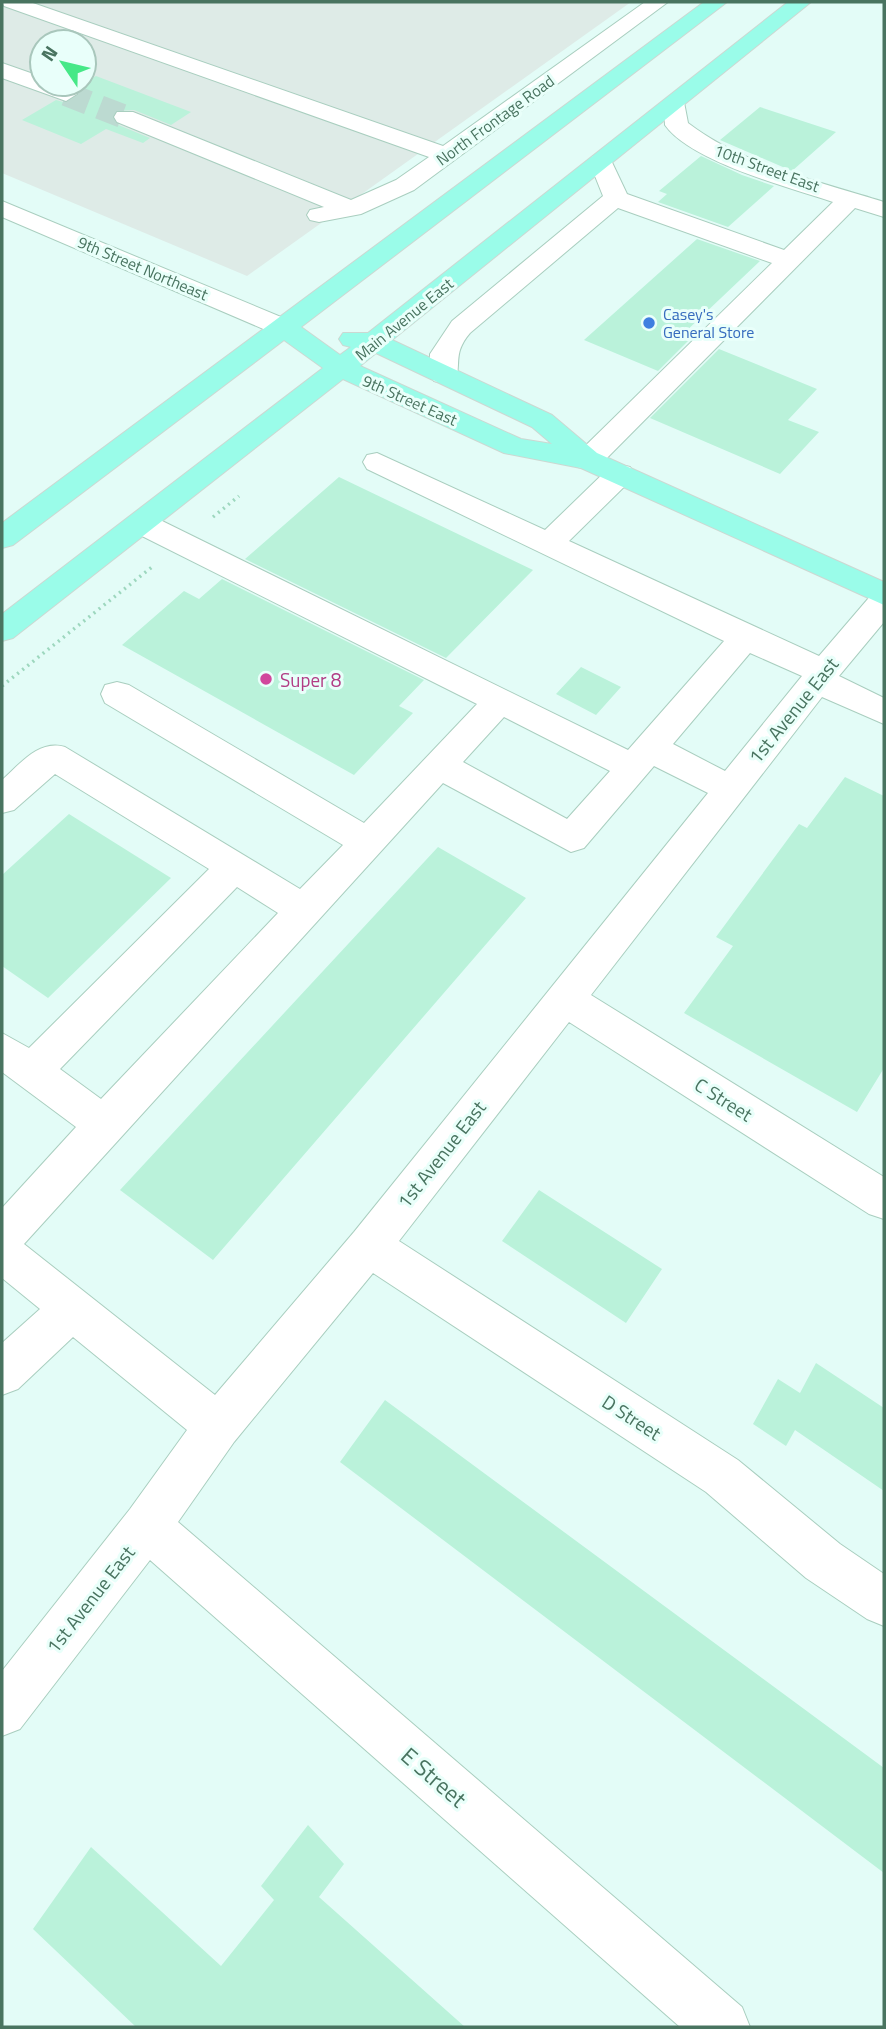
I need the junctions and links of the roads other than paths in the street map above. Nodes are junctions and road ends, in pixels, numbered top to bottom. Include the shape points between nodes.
1 (11, 2) edge
2 (659, 2) edge
3 (717, 2) edge
4 (801, 2) edge
5 (2, 70) edge
6 (28, 80) tunnel mouth
7 (675, 102) junction
8 (125, 117) tunnel mouth
9 (446, 155) junction
10 (601, 161) junction
11 (615, 198) junction
12 (851, 198) junction
13 (2, 208) edge
14 (352, 209) junction
15 (884, 210) edge
16 (319, 215) dead end
17 (791, 261) junction
18 (284, 328) junction
19 (374, 342) junction
20 (341, 368) junction
21 (444, 375) junction
22 (588, 460) junction
23 (377, 462) dead end
24 (621, 474) junction
25 (143, 524) junction
26 (2, 538) edge
27 (550, 543) junction
28 (884, 594) edge
29 (884, 601) edge
30 (2, 630) edge
31 (745, 638) junction
32 (820, 676) junction
33 (117, 694) dead end
34 (501, 699) junction
35 (884, 712) edge
36 (642, 758) junction
37 (439, 765) junction
38 (730, 789) junction
39 (2, 800) edge
40 (369, 843) junction
41 (234, 867) junction
42 (306, 911) junction
43 (564, 998) junction
44 (16, 1061) edge
45 (104, 1124) junction
46 (884, 1200) edge
47 (2, 1238) edge
48 (369, 1246) junction
49 (2, 1252) edge
50 (73, 1308) junction
51 (2, 1373) edge
52 (218, 1426) junction
53 (147, 1526) junction
54 (884, 1602) edge
55 (2, 1711) edge
56 (722, 2027) edge

1 - 9 street
2 - 9 street, North Frontage Road
3 - 18 main road
4 - 7 main road, Main Avenue East
5 - 6 street
7 - 10 main road, Main Avenue East
7 - 12 street, 10th Street East via 677,125 700,143
8 - 14 street
9 - 14 street, North Frontage Road via 383,198
10 - 11 street
10 - 19 main road, Main Avenue East
11 - 17 street
11 - 21 street via 461,327 444,346
12 - 15 street, 10th Street East
12 - 17 street
13 - 18 street, 9th Street Northeast
14 - 16 street, North Frontage Road
17 - 22 street
18 - 19 main road, 9th Street East
18 - 20 main road, 9th Street East
18 - 26 main road
19 - 20 main road, Main Avenue East
19 - 21 main road, 9th Street East
20 - 22 main road, 9th Street East via 514,447
20 - 25 main road, Main Avenue East
21 - 22 main road, 9th Street East via 542,421
22 - 24 main road, 9th Street East
23 - 27 street
24 - 27 street
24 - 28 main road, 9th Street East
25 - 30 main road, Main Avenue East
25 - 34 street
27 - 31 street
29 - 32 street, 1st Avenue East
31 - 32 street
31 - 36 street
32 - 35 street
32 - 38 street, 1st Avenue East
33 - 40 street
34 - 36 street
34 - 37 street
36 - 37 street via 571,838
36 - 38 street
37 - 40 street
38 - 43 street, 1st Avenue East
39 - 41 street via 53,756
40 - 42 street
41 - 42 street
41 - 44 street
42 - 45 street
43 - 46 street, C Street
43 - 48 street, 1st Avenue East
44 - 45 street
45 - 47 street
48 - 52 street, 1st Avenue East
48 - 54 street, D Street via 722,1476 823,1561
49 - 50 street
50 - 51 street
50 - 52 street
52 - 53 street, 1st Avenue East
53 - 55 street, 1st Avenue East
53 - 56 street, E Street

